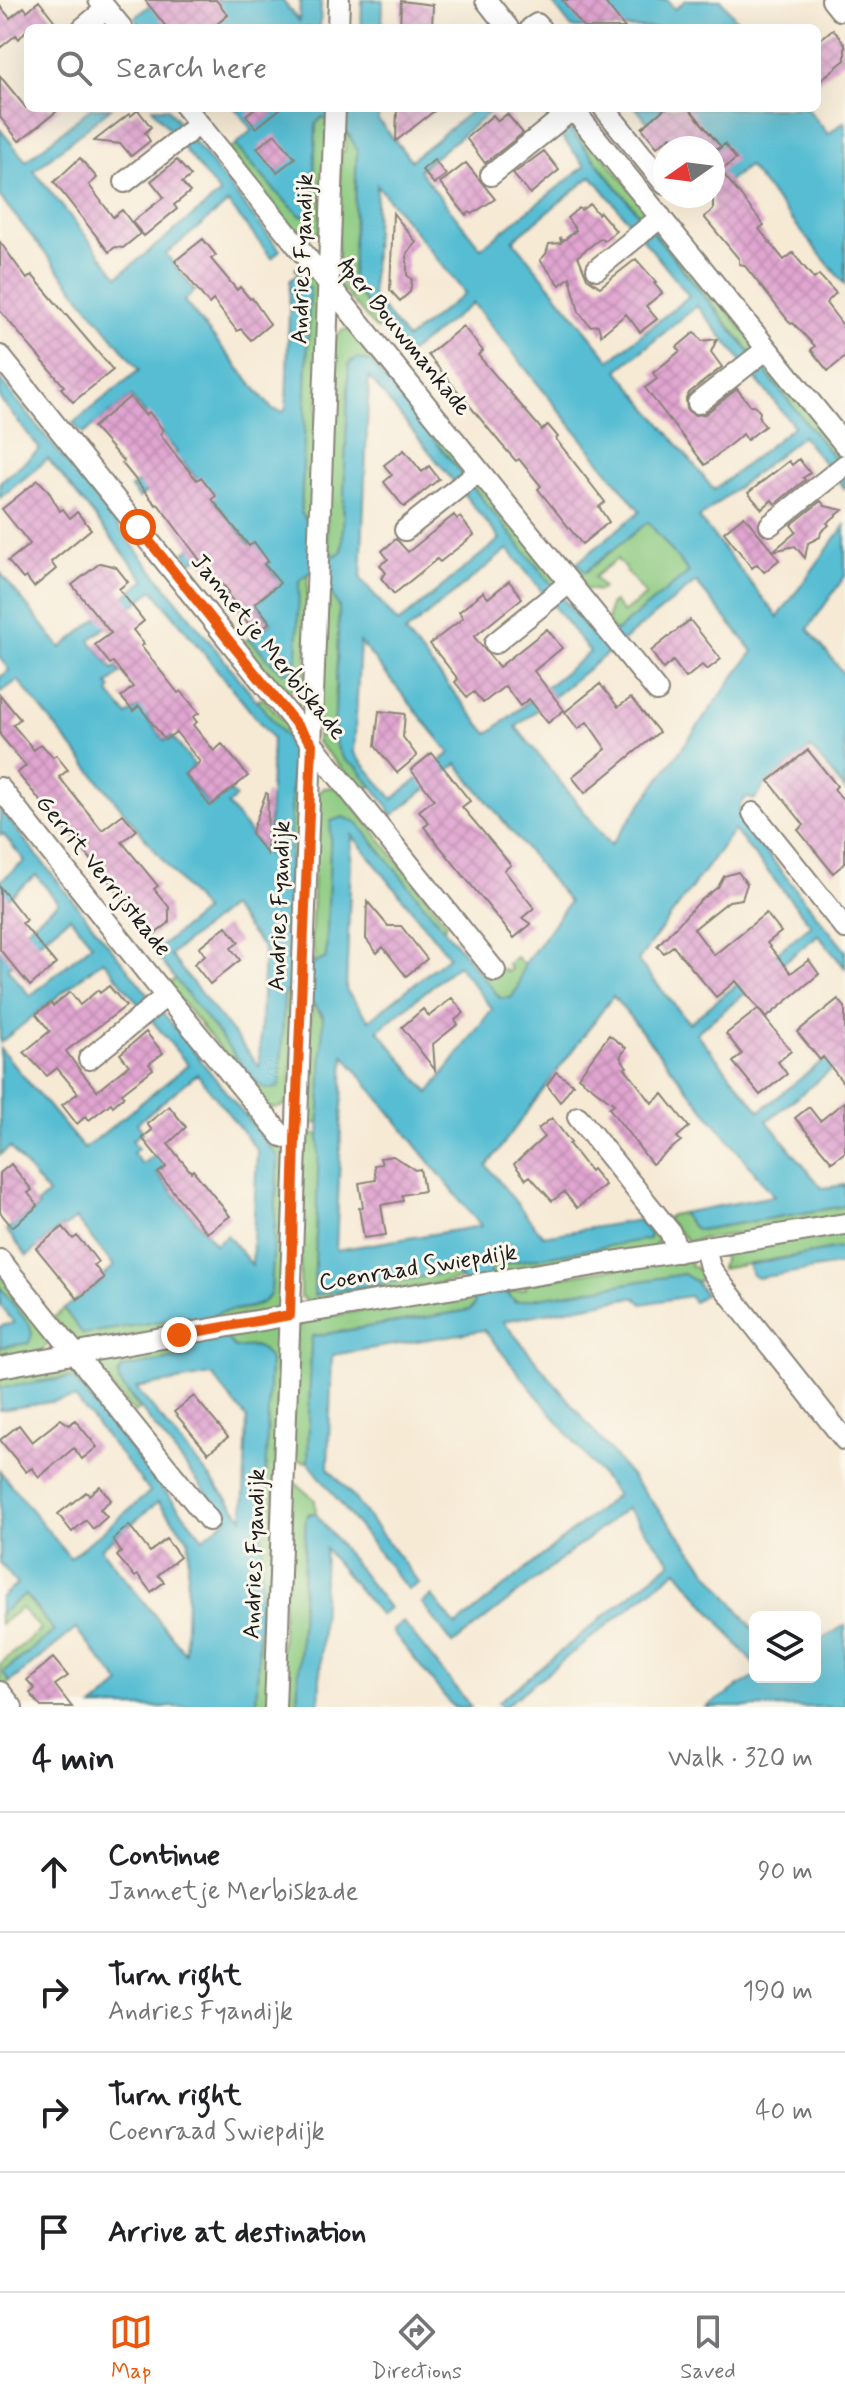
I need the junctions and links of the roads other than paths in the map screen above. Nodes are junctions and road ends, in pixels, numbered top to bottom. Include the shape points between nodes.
1 (339, 0) edge
2 (486, 0) edge
3 (97, 13) edge
4 (115, 24) edge
5 (338, 24) edge
6 (496, 24) edge
7 (335, 112) edge
8 (569, 112) edge
9 (573, 112) edge
10 (607, 112) edge
11 (192, 121) edge
12 (653, 169) edge
13 (491, 175) dead end
14 (125, 182) dead end
15 (658, 210) edge
16 (597, 269) dead end
17 (327, 283) junction
18 (764, 351) junction
19 (0, 356) edge
20 (698, 403) dead end
21 (845, 445) edge
22 (837, 471) edge
23 (476, 473) junction
24 (770, 525) dead end
25 (405, 530) dead end
26 (566, 586) junction
27 (495, 643) dead end
28 (657, 691) dead end
29 (312, 744) junction
30 (0, 788) edge
31 (753, 813) dead end
32 (845, 928) edge
33 (495, 971) dead end
34 (163, 999) junction
35 (89, 1059) dead end
36 (578, 1117) dead end
37 (295, 1140) junction
38 (845, 1224) edge
39 (705, 1248) junction
40 (678, 1252) junction
41 (0, 1260) edge
42 (290, 1315) junction
43 (76, 1355) junction
44 (0, 1367) edge
45 (845, 1440) edge
46 (209, 1520) dead end
47 (0, 1692) edge
48 (12, 1707) edge
49 (275, 1707) edge

1 - 5 street
2 - 6 street
3 - 4 street
7 - 17 street, Andries Fyandijk
8 - 13 street
9 - 15 street
10 - 12 street
11 - 14 street, Aper Bouwmankade via 174,144
11 - 17 street, Aper Bouwmankade
15 - 16 street via 637,237
15 - 18 street
17 - 23 street, Aper Bouwmankade
17 - 29 street, Andries Fyandijk
18 - 20 street
18 - 21 street
19 - 29 street, Jannetje Merbiskade
22 - 24 street
23 - 25 street
23 - 26 street, Aper Bouwmankade
26 - 27 street
26 - 28 street, Aper Bouwmankade
29 - 33 street, Jannetje Merbiskade
29 - 37 street, Andries Fyandijk
30 - 34 street, Gerrit Verrijstkade
31 - 32 street
34 - 35 street
34 - 37 street, Gerrit Verrijstkade via 282,1136
36 - 40 street via 670,1232
37 - 42 street, Andries Fyandijk
38 - 39 street, Coenraad Swiepdijk
39 - 40 street, Coenraad Swiepdijk
39 - 45 street via 716,1277
40 - 42 street, Coenraad Swiepdijk
41 - 43 street
42 - 43 street, Coenraad Swiepdijk
42 - 49 street, Andries Fyandijk
43 - 44 street, Coenraad Swiepdijk
43 - 46 street
47 - 48 street

